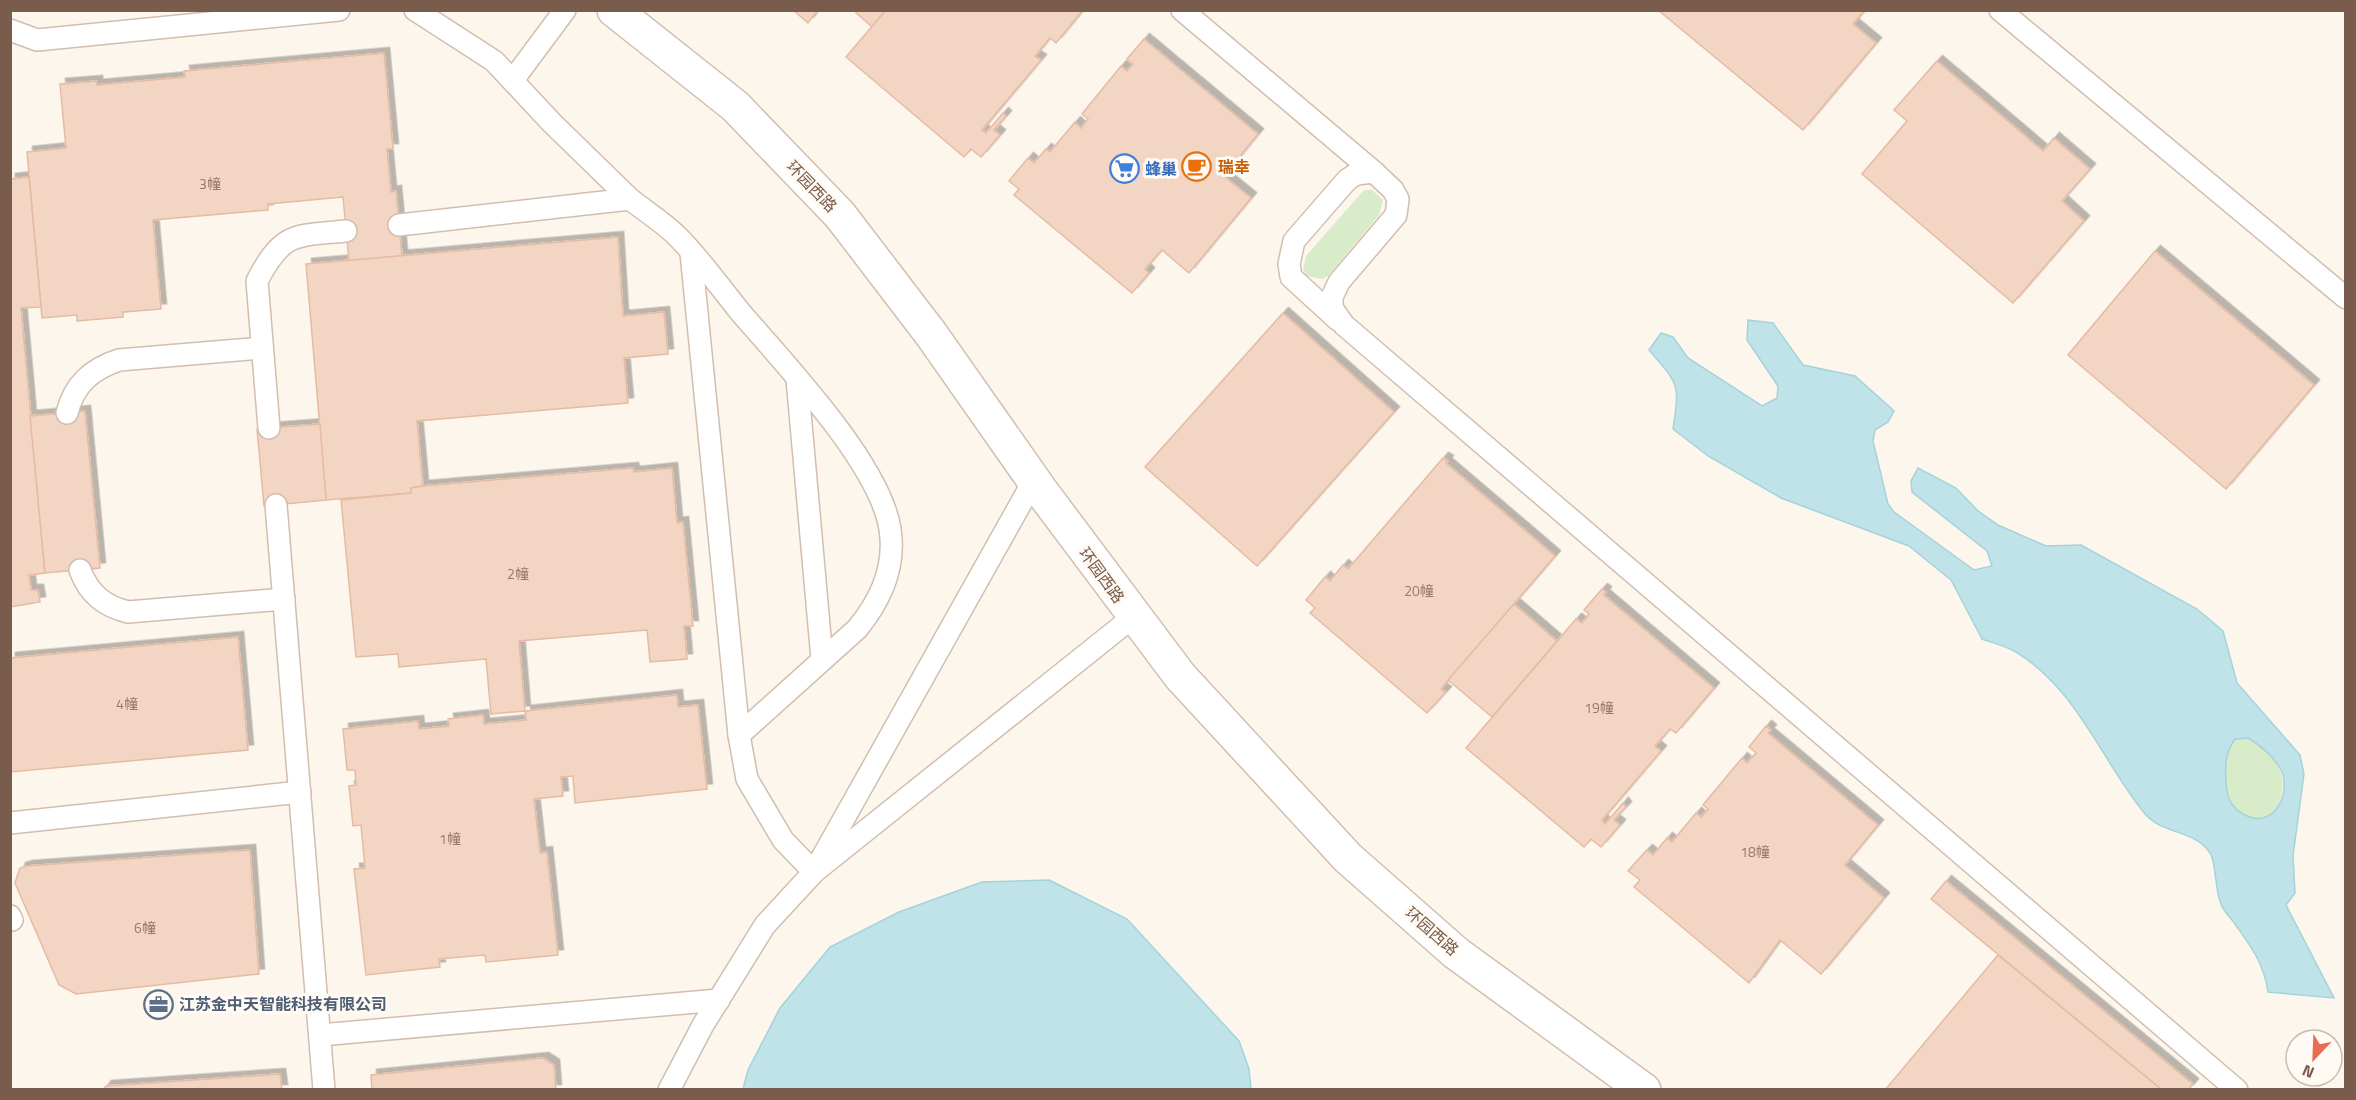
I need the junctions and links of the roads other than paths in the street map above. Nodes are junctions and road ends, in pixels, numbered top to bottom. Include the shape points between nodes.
1 (339, 10) edge
2 (415, 10) edge
3 (565, 10) edge
4 (614, 10) edge
5 (1182, 10) edge
6 (2000, 10) edge
7 (10, 30) edge
8 (513, 80) junction
9 (1374, 172) junction
10 (630, 199) junction
11 (399, 225) dead end
12 (346, 231) dead end
13 (691, 252) junction
14 (2346, 298) edge
15 (1344, 325) junction
16 (262, 348) junction
17 (797, 379) junction
18 (67, 413) dead end
19 (269, 428) dead end
20 (1034, 480) junction
21 (276, 505) dead end
22 (80, 570) dead end
23 (284, 598) junction
24 (1133, 617) junction
25 (822, 659) junction
26 (740, 735) junction
27 (300, 792) junction
28 (10, 823) edge
29 (814, 872) junction
30 (719, 1000) junction
31 (320, 1035) junction
32 (324, 1089) edge
33 (669, 1089) edge
34 (1644, 1089) edge
35 (2237, 1089) edge

1 - 7 lane via 37,40
2 - 8 lane via 494,61
3 - 8 lane
4 - 20 street, 环园西路 via 735,106 840,215 932,334
5 - 9 lane
6 - 14 lane
8 - 10 lane
9 - 15 lane via 1394,190 1398,207 1396,215 1334,289 1332,308
9 - 15 lane via 1356,174 1347,180 1294,241 1290,253 1291,278
10 - 11 lane
10 - 13 lane via 677,235
12 - 16 lane via 291,237 267,261 257,281
13 - 17 lane
13 - 26 lane
15 - 35 lane
16 - 18 lane via 119,360 102,366 77,387
16 - 19 lane
17 - 25 lane
17 - 25 lane via 864,468 884,505 890,529 891,553 881,594 857,629
20 - 24 street, 环园西路
20 - 29 lane
21 - 23 lane
22 - 23 lane via 93,594 105,604 128,612
23 - 27 lane
24 - 29 lane
24 - 34 street, 环园西路 via 1180,676 1348,858 1456,953
25 - 26 lane
26 - 29 lane via 747,779 783,840
27 - 28 lane
27 - 31 lane
29 - 30 lane via 765,925
30 - 31 lane
30 - 33 lane
31 - 32 lane

